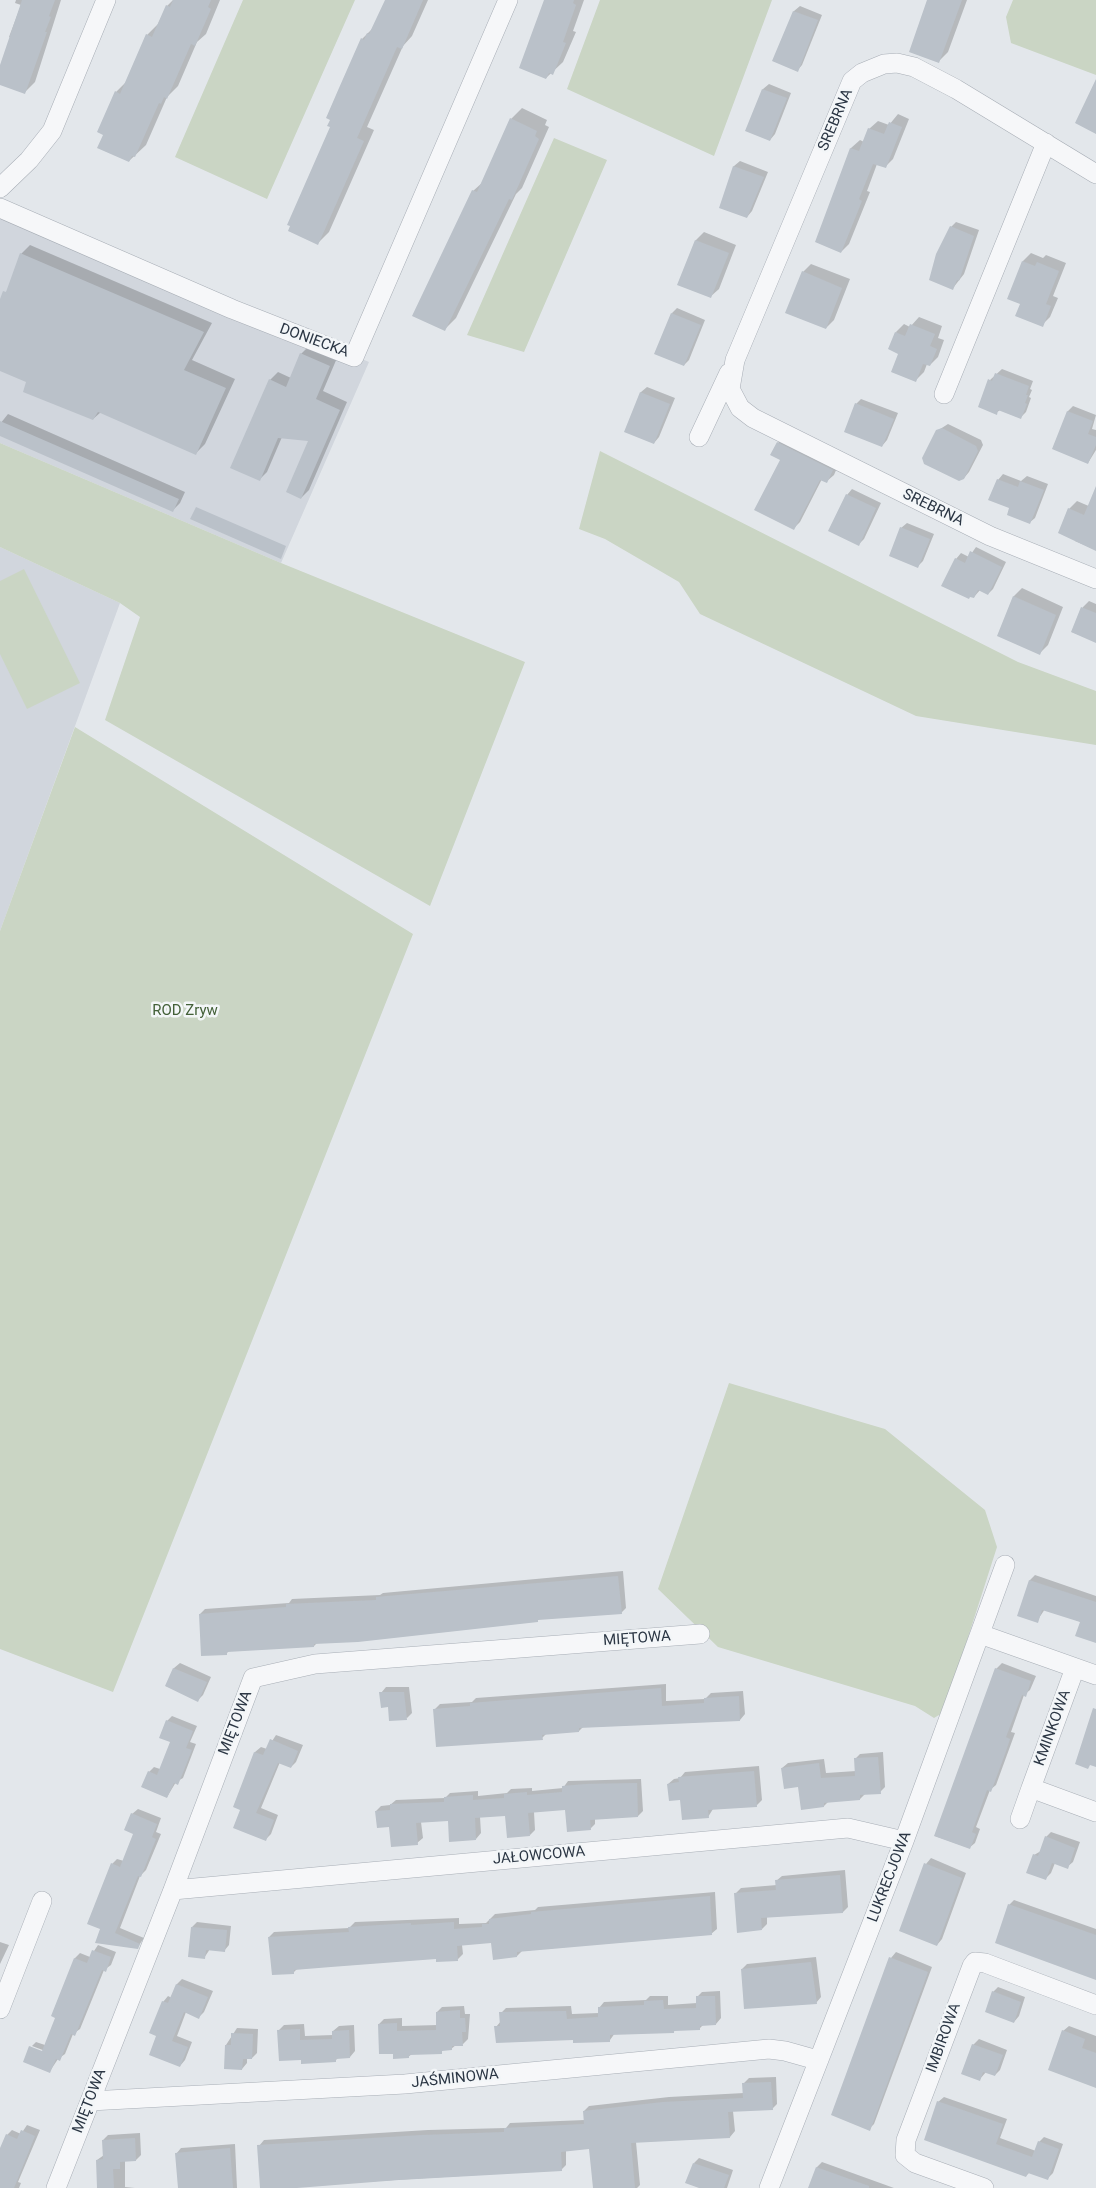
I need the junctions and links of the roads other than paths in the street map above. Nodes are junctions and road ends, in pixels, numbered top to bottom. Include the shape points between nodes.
1 (106, 0) edge
2 (508, 0) edge
3 (1046, 143) junction
4 (1096, 174) edge
5 (0, 188) edge
6 (0, 208) edge
7 (735, 360) junction
8 (944, 394) dead end
9 (699, 437) dead end
10 (1096, 579) edge
11 (1005, 1565) dead end
12 (700, 1634) dead end
13 (980, 1634) junction
14 (1075, 1668) junction
15 (1096, 1675) edge
16 (1031, 1788) junction
17 (1096, 1812) edge
18 (1020, 1819) dead end
19 (904, 1842) junction
20 (173, 1890) junction
21 (42, 1901) dead end
22 (1096, 2005) edge
23 (0, 2009) edge
24 (817, 2060) junction
25 (90, 2101) junction
26 (56, 2188) edge
27 (769, 2188) edge
28 (984, 2188) edge

1 - 5 street via 52,130 29,160
2 - 6 street, DONIECKA via 354,357 232,309
3 - 4 street, SREBRNA
3 - 7 street, SREBRNA via 914,67 884,64 862,73 852,81
3 - 8 street
7 - 9 street, SREBRNA
7 - 10 street, SREBRNA via 731,384 733,397 740,408 753,418 990,536
11 - 13 street, LUKRECJOWA
12 - 20 street, MIĘTOWA via 316,1664 253,1678
13 - 14 street
13 - 19 street, LUKRECJOWA
14 - 15 street
14 - 16 street, KMINKOWA
16 - 17 street
16 - 18 street, KMINKOWA
19 - 20 street, JAŁOWCOWA via 848,1828
19 - 24 street, LUKRECJOWA
20 - 25 street, MIĘTOWA
21 - 23 street
22 - 28 street, IMBIROWA via 984,1963 975,1962 972,1966 906,2140 905,2155 915,2163
24 - 25 street, JAŚMINOWA via 768,2049 405,2084
24 - 27 street, LUKRECJOWA
25 - 26 street, MIĘTOWA

